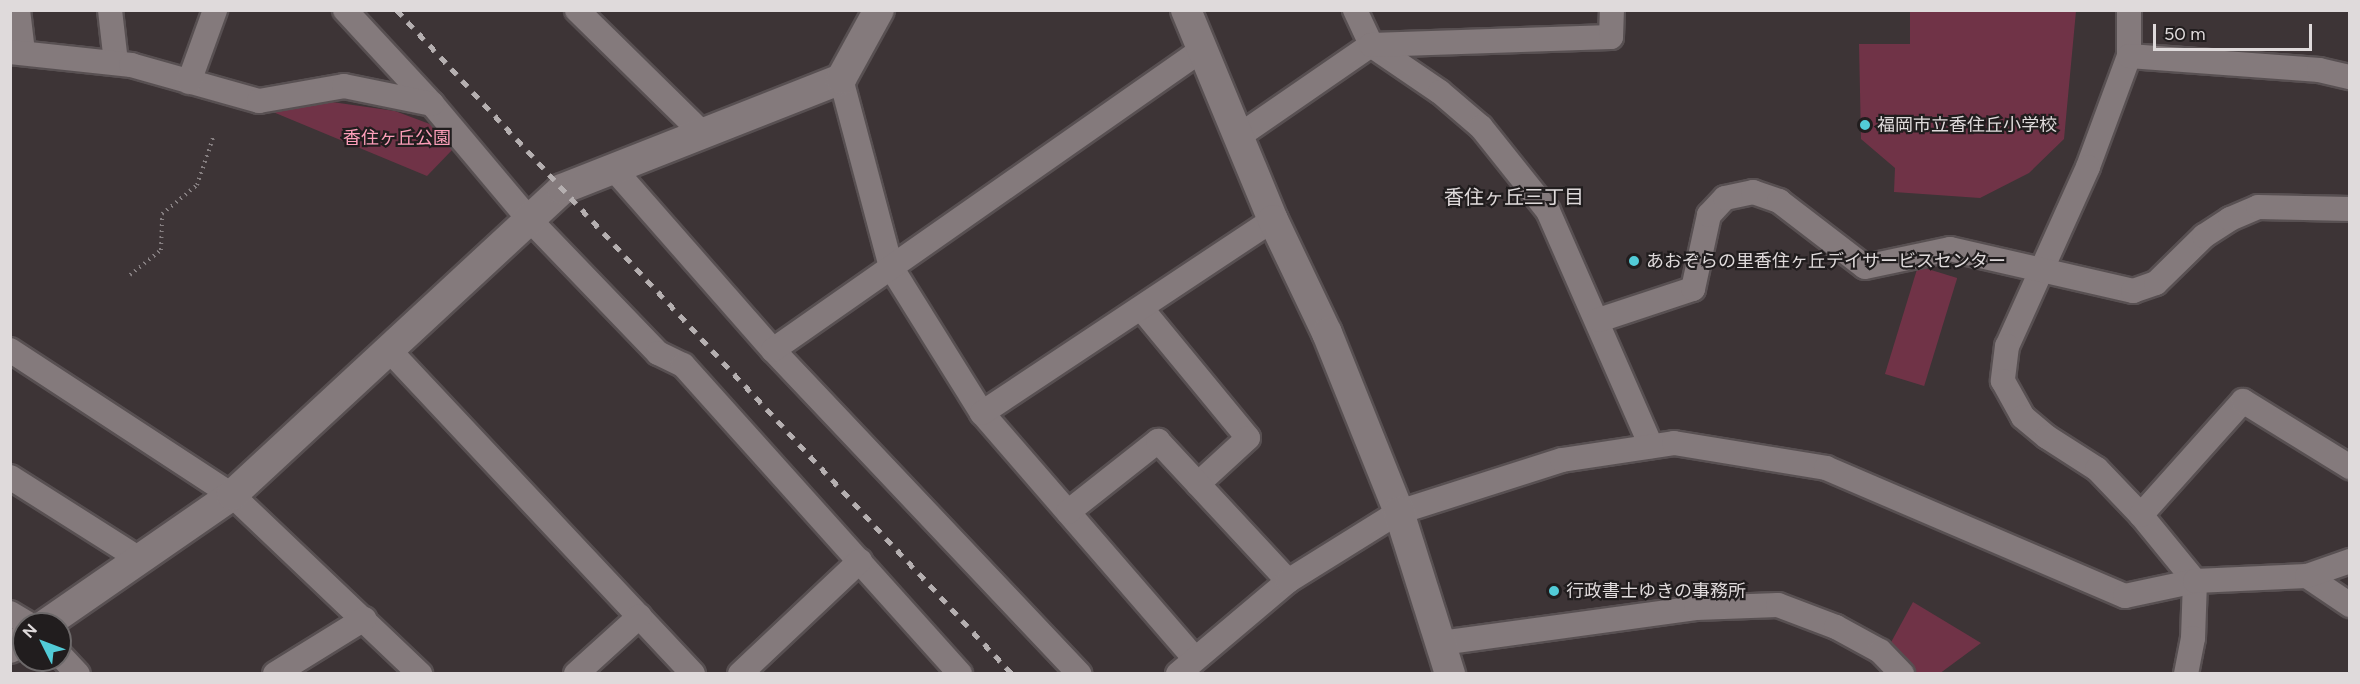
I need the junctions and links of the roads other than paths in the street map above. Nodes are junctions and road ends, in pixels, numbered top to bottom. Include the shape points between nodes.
1 (18, 10) edge
2 (110, 10) edge
3 (215, 10) edge
4 (345, 10) edge
5 (577, 10) edge
6 (879, 10) edge
7 (1186, 10) edge
8 (1355, 10) edge
9 (1612, 10) edge
10 (2129, 10) edge
11 (1371, 45) junction
12 (1203, 49) junction
13 (17, 52) edge
14 (2129, 56) junction
15 (116, 63) junction
16 (2349, 77) edge
17 (841, 79) junction
18 (189, 82) junction
19 (432, 104) junction
20 (701, 132) junction
21 (1239, 136) junction
22 (613, 168) junction
23 (2349, 209) edge
24 (528, 219) junction
25 (1273, 220) junction
26 (891, 267) junction
27 (2044, 271) junction
28 (1141, 308) junction
29 (1599, 320) junction
30 (10, 350) edge
31 (388, 350) junction
32 (773, 350) junction
33 (982, 413) junction
34 (1651, 446) junction
35 (2349, 467) edge
36 (10, 477) edge
37 (1198, 484) junction
38 (232, 495) junction
39 (1068, 512) junction
40 (1399, 512) junction
41 (2141, 514) junction
42 (139, 559) junction
43 (860, 561) junction
44 (2349, 561) edge
45 (2307, 576) junction
46 (1288, 581) junction
47 (2195, 581) junction
48 (2349, 605) edge
49 (63, 612) edge
50 (640, 616) junction
51 (364, 619) junction
52 (1441, 643) junction
53 (1186, 666) edge
54 (274, 674) edge
55 (420, 674) edge
56 (576, 674) edge
57 (693, 674) edge
58 (740, 674) edge
59 (960, 674) edge
60 (1079, 674) edge
61 (1450, 674) edge
62 (1902, 674) edge
63 (2186, 674) edge

1 - 13 street
2 - 15 street
3 - 18 street
4 - 19 street
5 - 20 street
6 - 17 street
7 - 12 street
8 - 11 street
9 - 11 street via 1611,37
10 - 14 street
11 - 21 street
11 - 29 street via 1440,92 1481,127 1548,212
12 - 21 street
12 - 26 street
13 - 15 street
14 - 16 street via 2319,70
14 - 27 street
15 - 18 street
17 - 20 street
17 - 26 street
18 - 19 street via 259,101 344,86
19 - 24 street
20 - 22 street
21 - 25 street
22 - 24 street via 562,189
22 - 32 street
23 - 27 street via 2258,207 2204,236 2156,283 2133,291
24 - 31 street
24 - 43 street via 658,353 683,365
25 - 28 street
25 - 40 street via 1327,333
26 - 32 street
26 - 33 street
27 - 29 street via 1950,249 1865,267 1779,201 1753,192 1725,198 1709,215 1693,289
27 - 41 street via 2007,346 2003,381 2023,417 2097,469
28 - 33 street
28 - 37 street via 1248,438
29 - 34 street
30 - 38 street
31 - 38 street
31 - 50 street
32 - 60 street
33 - 39 street
34 - 40 street via 1562,460
34 - 47 street via 1674,443 1826,468 2125,596
35 - 41 street via 2243,401
36 - 42 street
37 - 39 street via 1158,441
37 - 46 street
38 - 42 street
38 - 51 street
39 - 53 street
40 - 46 street
40 - 52 street
41 - 47 street
42 - 49 street
43 - 58 street
43 - 59 street
44 - 45 street
45 - 47 street
45 - 48 street
46 - 53 street
47 - 63 street via 2193,638
50 - 56 street
50 - 57 street
51 - 54 street
51 - 55 street
52 - 61 street
52 - 62 street via 1696,608 1778,605 1836,627 1880,651

